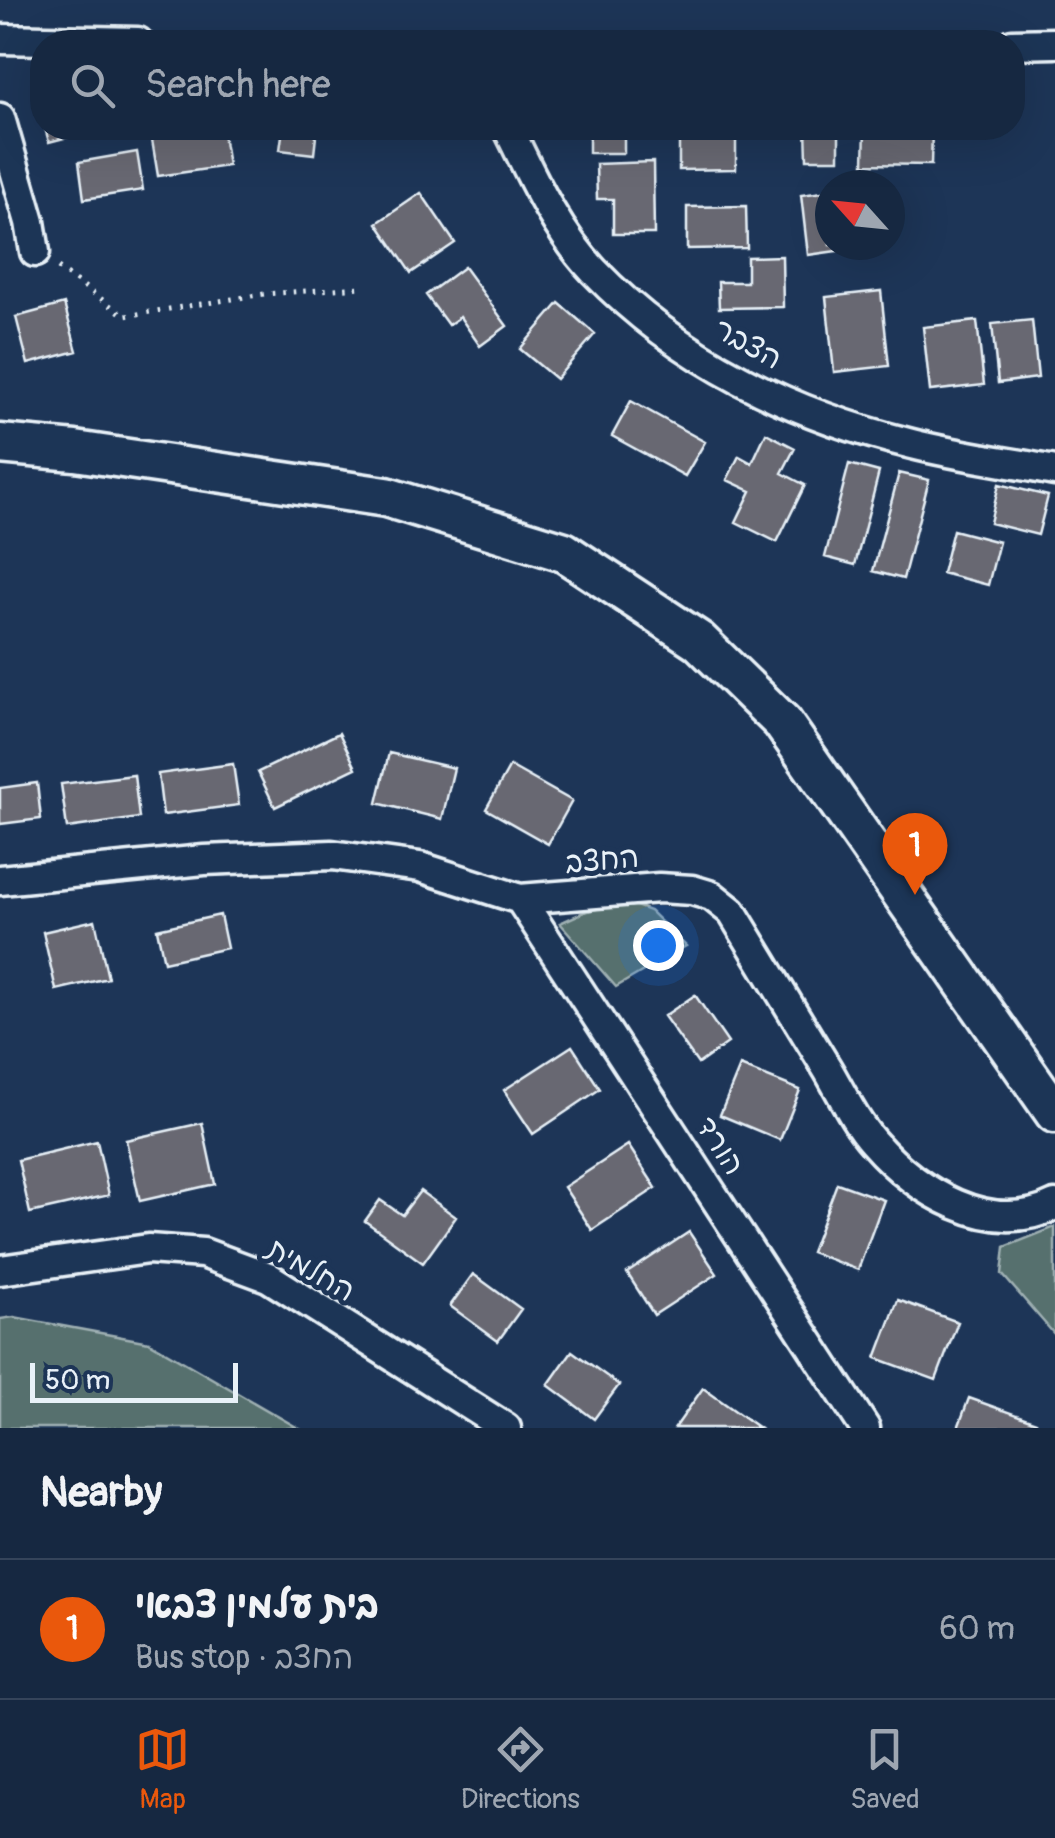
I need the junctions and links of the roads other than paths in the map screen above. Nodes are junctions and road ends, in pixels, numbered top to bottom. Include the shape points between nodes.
1 (0, 39) edge
2 (30, 40) edge
3 (1055, 43) edge
4 (1025, 44) edge
5 (0, 118) edge
6 (514, 140) edge
7 (35, 252) road end
8 (0, 444) edge
9 (1055, 471) edge
10 (0, 880) edge
11 (520, 899) junction
12 (1055, 1113) edge
13 (1055, 1205) edge
14 (0, 1270) edge
15 (506, 1428) edge
16 (865, 1428) edge

1 - 2 street
3 - 4 street
5 - 7 street
6 - 9 street, הצבר via 544,201 593,270 659,330 732,377 811,414 912,444
8 - 12 main road via 386,497 564,552 699,641 782,722
10 - 11 street, החצב via 332,854 420,867
11 - 13 street, החצב via 659,888 712,896 732,912 870,1140 908,1178 988,1216 1038,1213
11 - 16 street, הורד
14 - 15 street, החלמית via 148,1249 203,1253 268,1277

